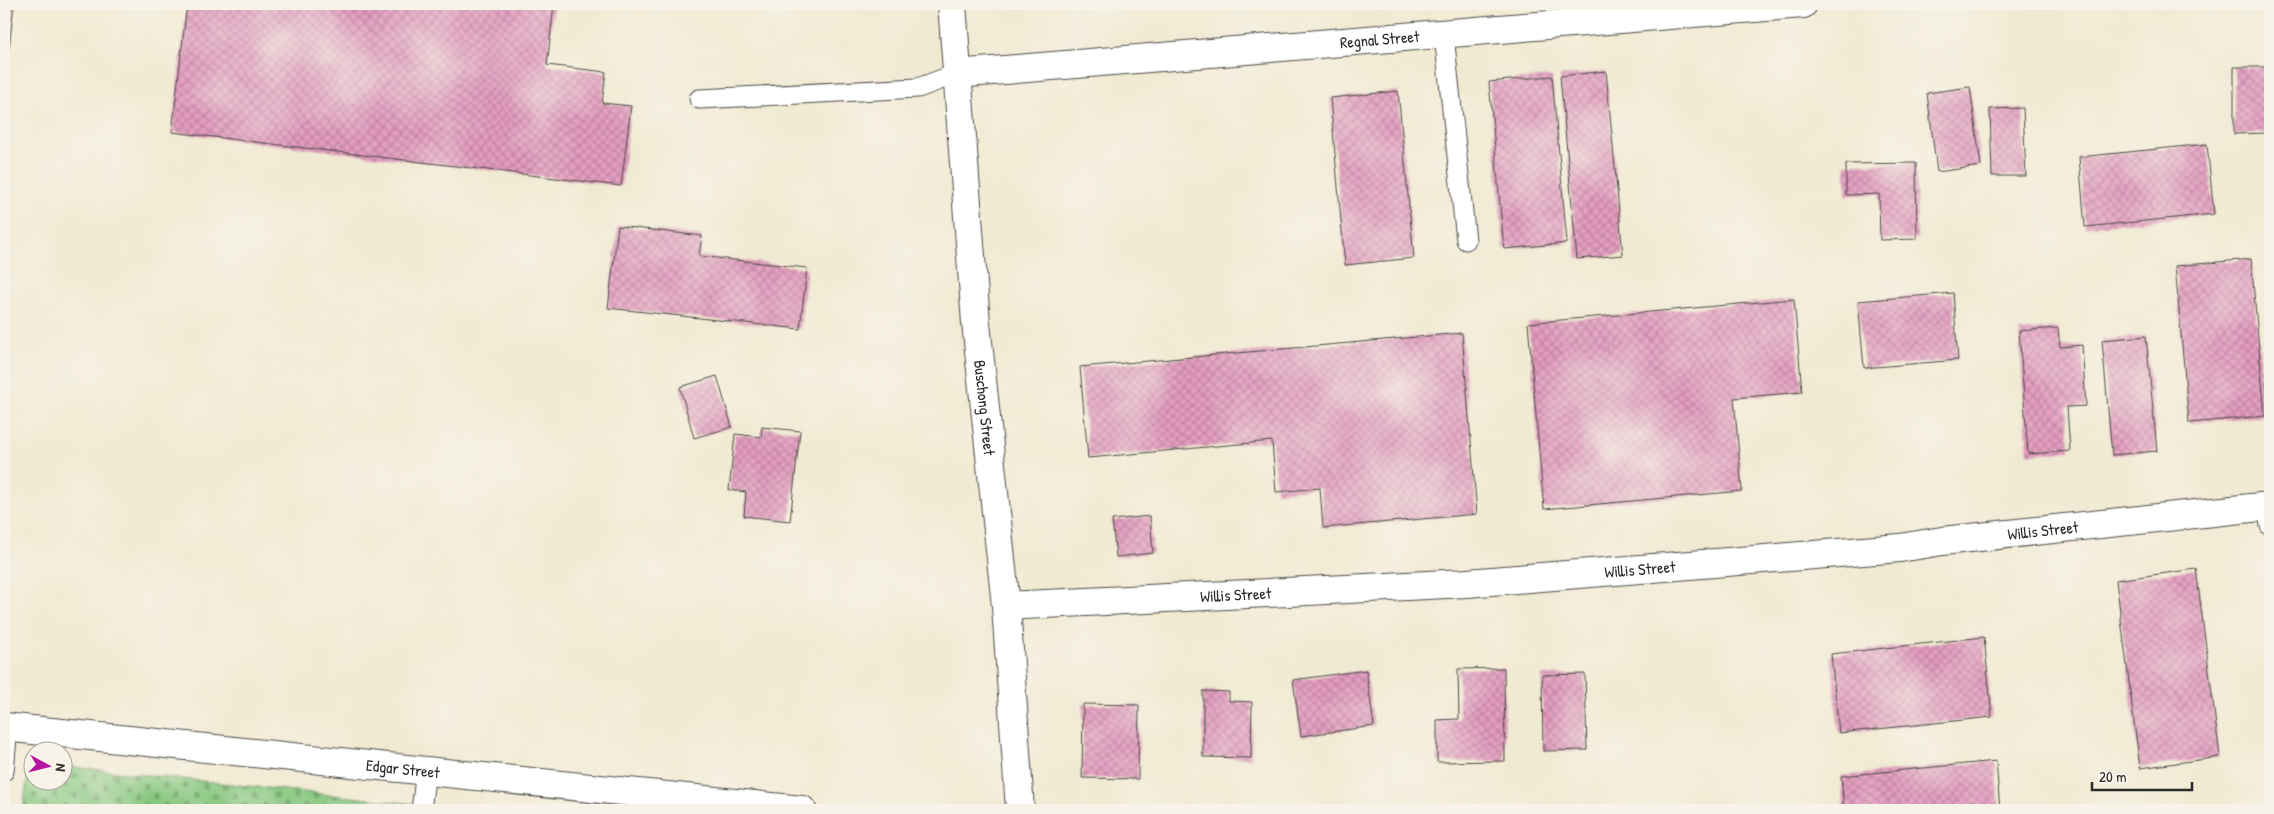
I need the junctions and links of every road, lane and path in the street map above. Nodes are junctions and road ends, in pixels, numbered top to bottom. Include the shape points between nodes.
1 (952, 4) edge
2 (1803, 4) edge
3 (1444, 35) junction
4 (956, 74) junction
5 (699, 99) dead end
6 (1466, 240) dead end
7 (2269, 513) edge
8 (1006, 606) junction
9 (6, 727) edge
10 (4, 771) edge
11 (426, 771) junction
12 (421, 810) edge
13 (789, 810) edge
14 (1020, 810) edge

1 - 4 street, Buschong Street
2 - 3 street, Regnal Street
3 - 4 street, Regnal Street
3 - 6 lane
4 - 5 lane via 918,88
4 - 8 street, Buschong Street via 976,323
7 - 8 street, Willis Street via 1952,540 1900,548 1477,582
8 - 14 street, Buschong Street
9 - 10 lane
9 - 11 street, Edgar Street
11 - 12 lane
11 - 13 street, Edgar Street

